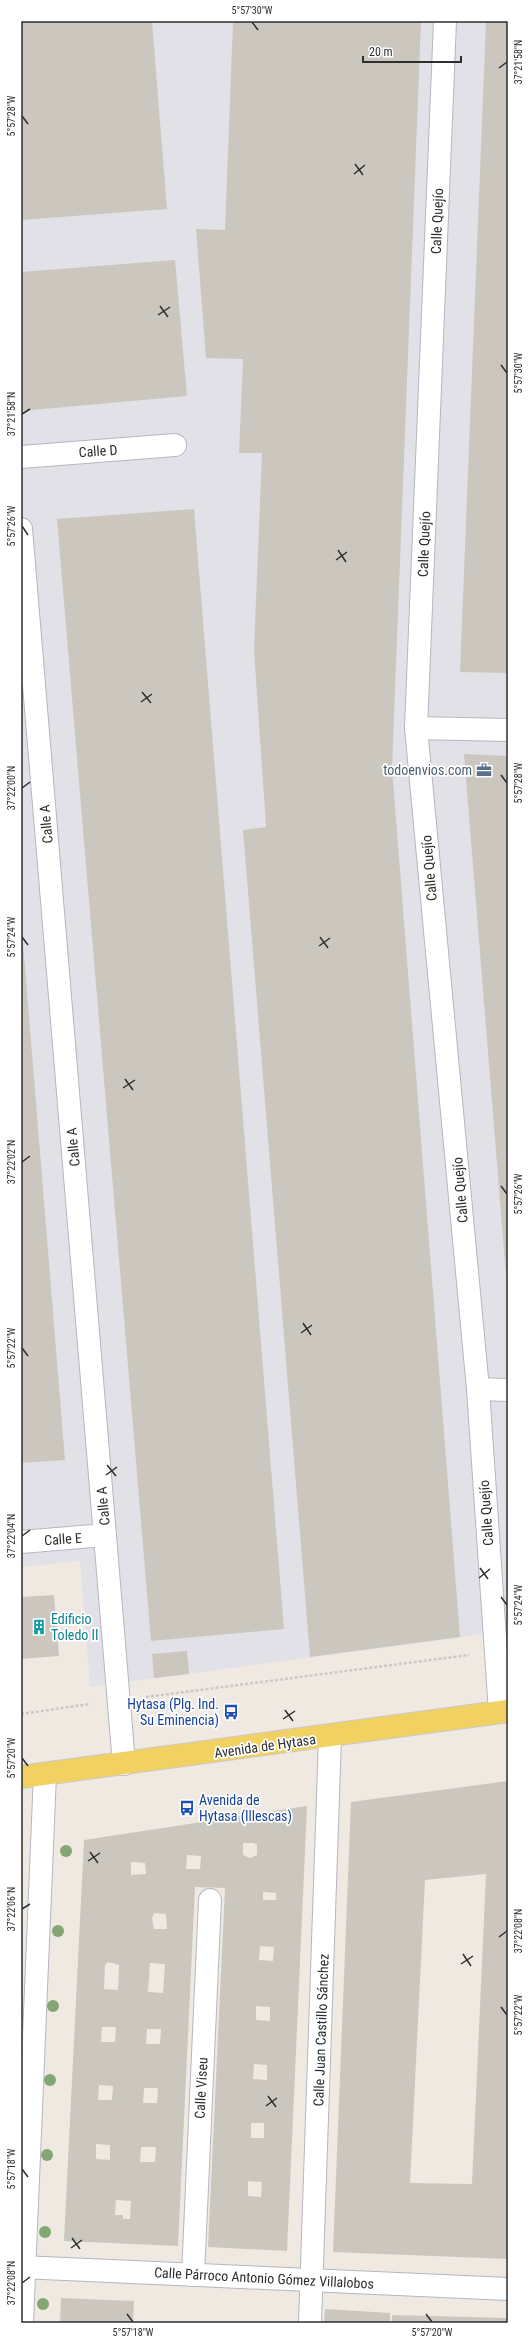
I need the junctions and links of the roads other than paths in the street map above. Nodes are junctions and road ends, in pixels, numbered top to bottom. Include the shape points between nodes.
1 (445, 21) edge
2 (175, 445) dead end
3 (21, 457) edge
4 (21, 529) edge
5 (416, 728) junction
6 (508, 730) edge
7 (478, 1389) junction
8 (508, 1390) edge
9 (105, 1535) junction
10 (21, 1542) edge
11 (504, 1712) edge
12 (330, 1737) junction
13 (124, 1764) junction
14 (45, 1774) junction
15 (21, 1777) edge
16 (210, 1900) dead end
17 (23, 2267) edge
18 (193, 2275) junction
19 (313, 2280) junction
20 (508, 2289) edge
21 (22, 2323) edge
22 (310, 2323) edge

1 - 5 street, Calle Quejío
2 - 3 street, Calle D
4 - 9 street, Calle A
5 - 6 street
5 - 7 street, Calle Quejío
7 - 8 street
7 - 11 street, Calle Quejío via 495,1652
9 - 10 street, Calle E
9 - 13 street, Calle A
11 - 12 main road, Avenida de Hytasa
12 - 13 main road, Avenida de Hytasa
12 - 19 street, Calle Juan Castillo Sánchez
13 - 14 main road, Avenida de Hytasa
14 - 15 main road, Avenida de Hytasa
14 - 17 street
16 - 18 street, Calle Viseu
17 - 18 street, Calle Párroco Antonio Gómez Villalobos
17 - 21 street
18 - 19 street, Calle Párroco Antonio Gómez Villalobos
19 - 20 street, Calle Párroco Antonio Gómez Villalobos
19 - 22 street, Calle Juan Castillo Sánchez

